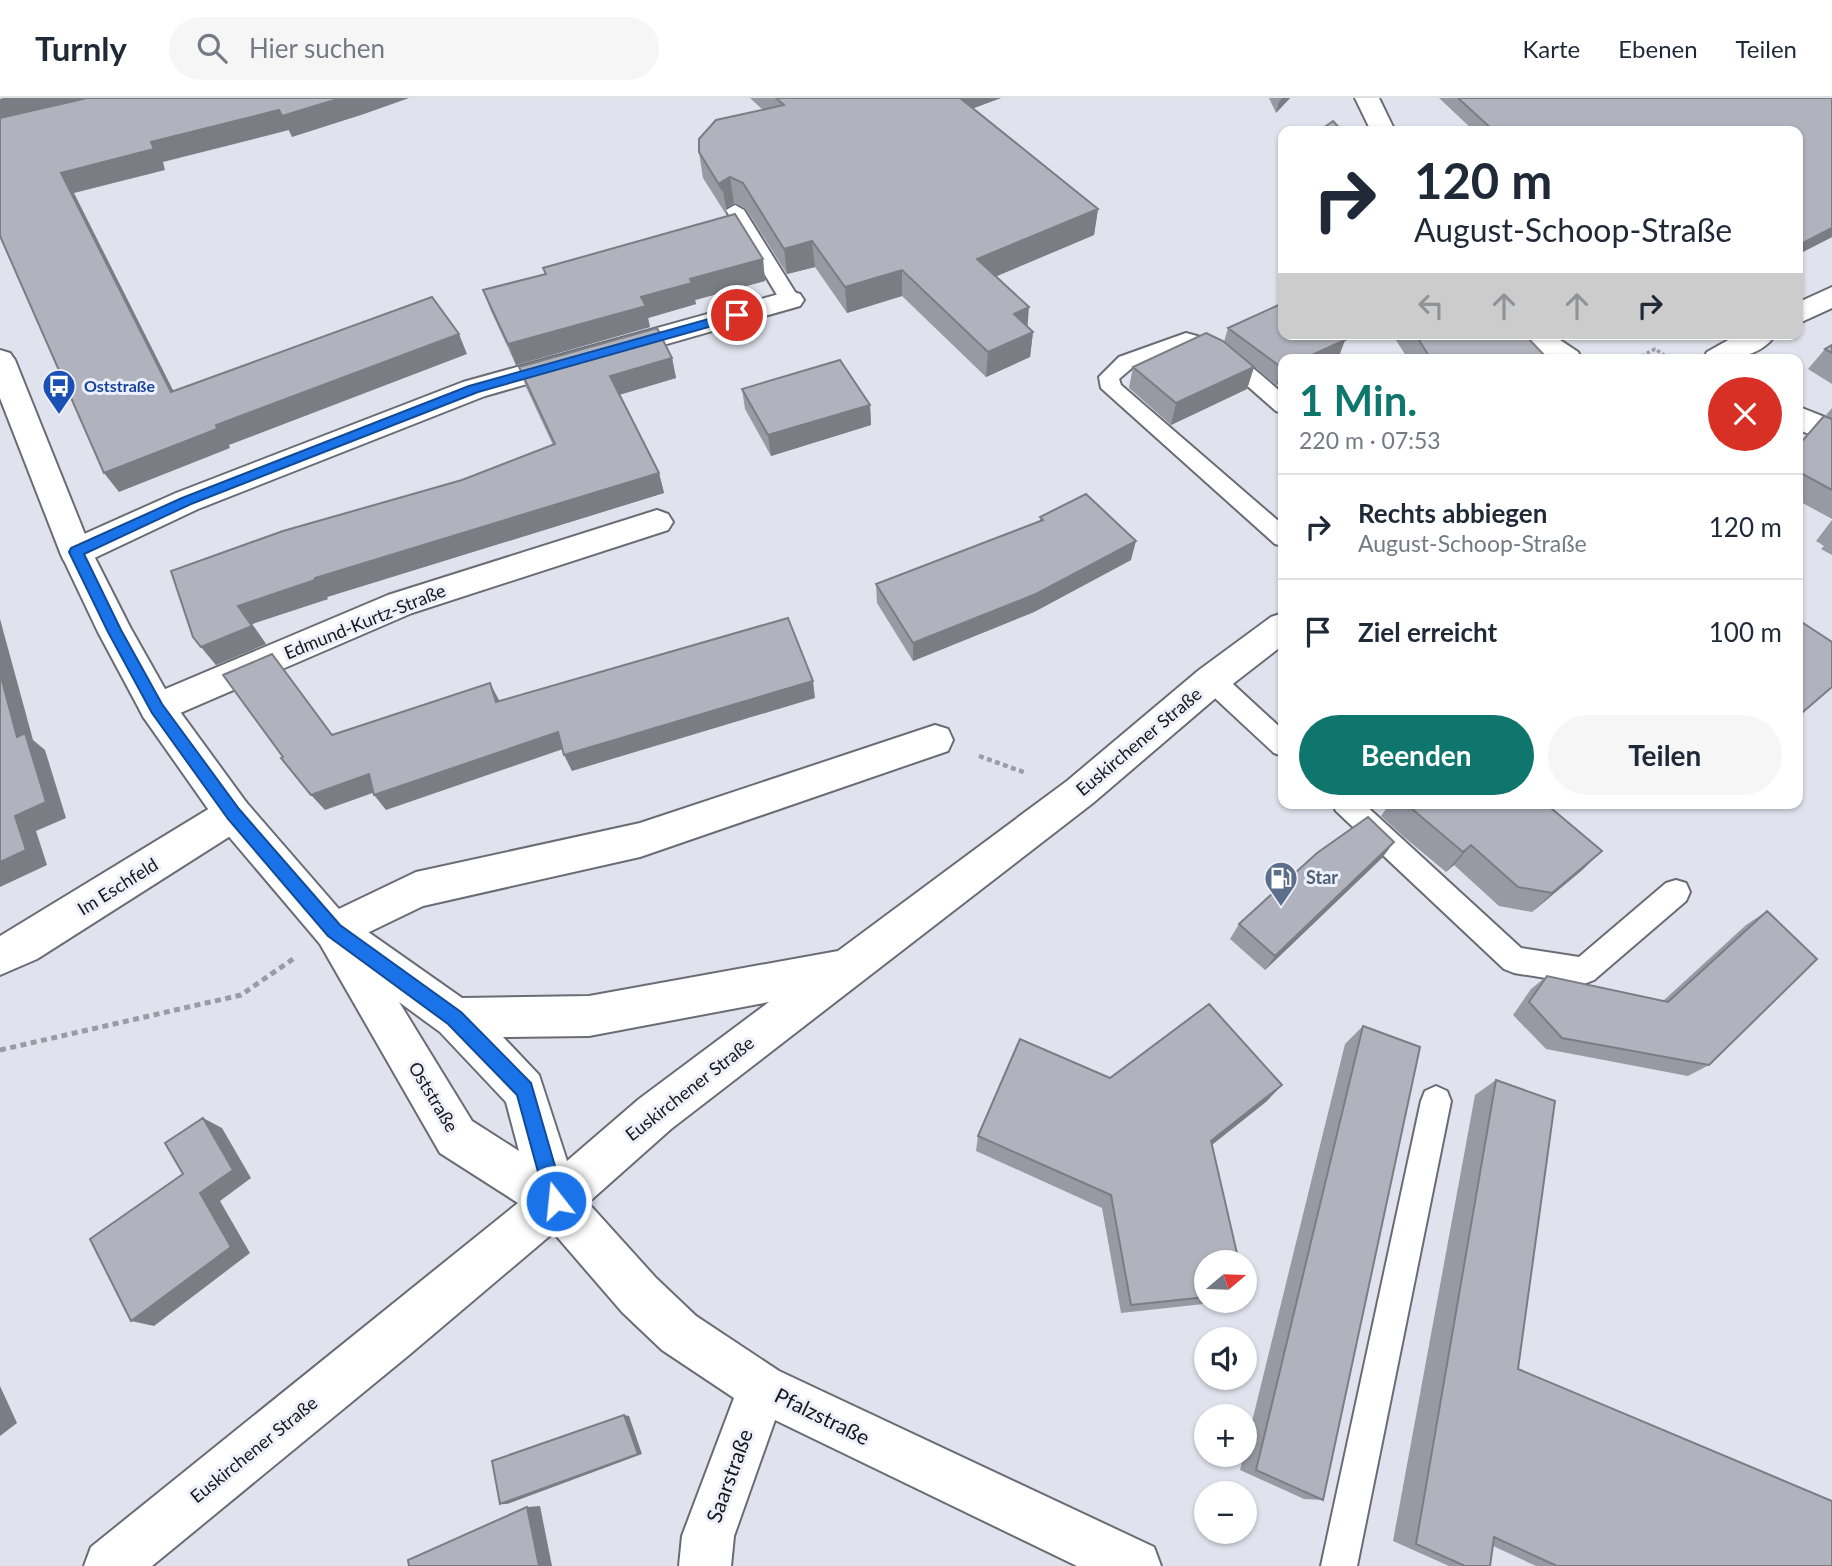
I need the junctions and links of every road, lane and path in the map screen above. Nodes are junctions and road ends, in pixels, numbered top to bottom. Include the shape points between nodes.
1 (1367, 98) edge
2 (1381, 126) edge
3 (735, 210) edge
4 (1832, 296) edge
5 (790, 300) joint
6 (1803, 312) edge
7 (1540, 340) edge
8 (1751, 340) edge
9 (1560, 354) edge
10 (1646, 354) edge
11 (1662, 354) edge
12 (1726, 354) edge
13 (0, 360) edge
14 (1278, 402) edge
15 (1803, 419) edge
16 (1832, 433) edge
17 (657, 522) dead end
18 (1278, 534) edge
19 (76, 552) junction
20 (1278, 630) edge
21 (1212, 680) junction
22 (157, 708) junction
23 (935, 740) joint
24 (1278, 741) edge
25 (1080, 792) junction
26 (1351, 809) edge
27 (233, 814) junction
28 (1676, 892) dead end
29 (334, 931) junction
30 (0, 956) edge
31 (846, 968) junction
32 (455, 1018) junction
33 (0, 1050) edge
34 (1436, 1101) dead end
35 (556, 1201) junction
36 (762, 1388) junction
37 (110, 1566) edge
38 (705, 1566) edge
39 (1135, 1566) edge
40 (1339, 1566) edge

1 - 2 street
3 - 5 lane
4 - 6 street
5 - 19 street via 474,389 187,501
7 - 9 street
8 - 12 street
10 - 11 path via 1655,349
13 - 19 street, Oststraße
14 - 18 lane via 1214,347 1186,339 1126,362 1109,377 1111,388
15 - 16 street
17 - 22 street, Edmund-Kurtz-Straße via 400,604
19 - 22 street, Oststraße
20 - 21 street, Euskirchener Straße
21 - 24 lane
21 - 25 street, Euskirchener Straße
22 - 27 street, Oststraße
23 - 25 path
23 - 29 street via 640,840 416,890
25 - 31 street, Euskirchener Straße
26 - 28 lane via 1514,960 1584,971
27 - 29 street, Oststraße
27 - 30 street, Im Eschfeld
29 - 32 street, Oststraße
29 - 33 path via 241,996
29 - 35 street, Oststraße via 457,1137
31 - 32 street via 589,1016
31 - 35 street, Euskirchener Straße via 655,1114
32 - 35 street, Oststraße via 524,1090
34 - 40 lane
35 - 36 street, Pfalzstraße via 639,1295 680,1333
35 - 37 street, Euskirchener Straße
36 - 38 street, Saarstraße via 708,1536
36 - 39 street, Pfalzstraße

